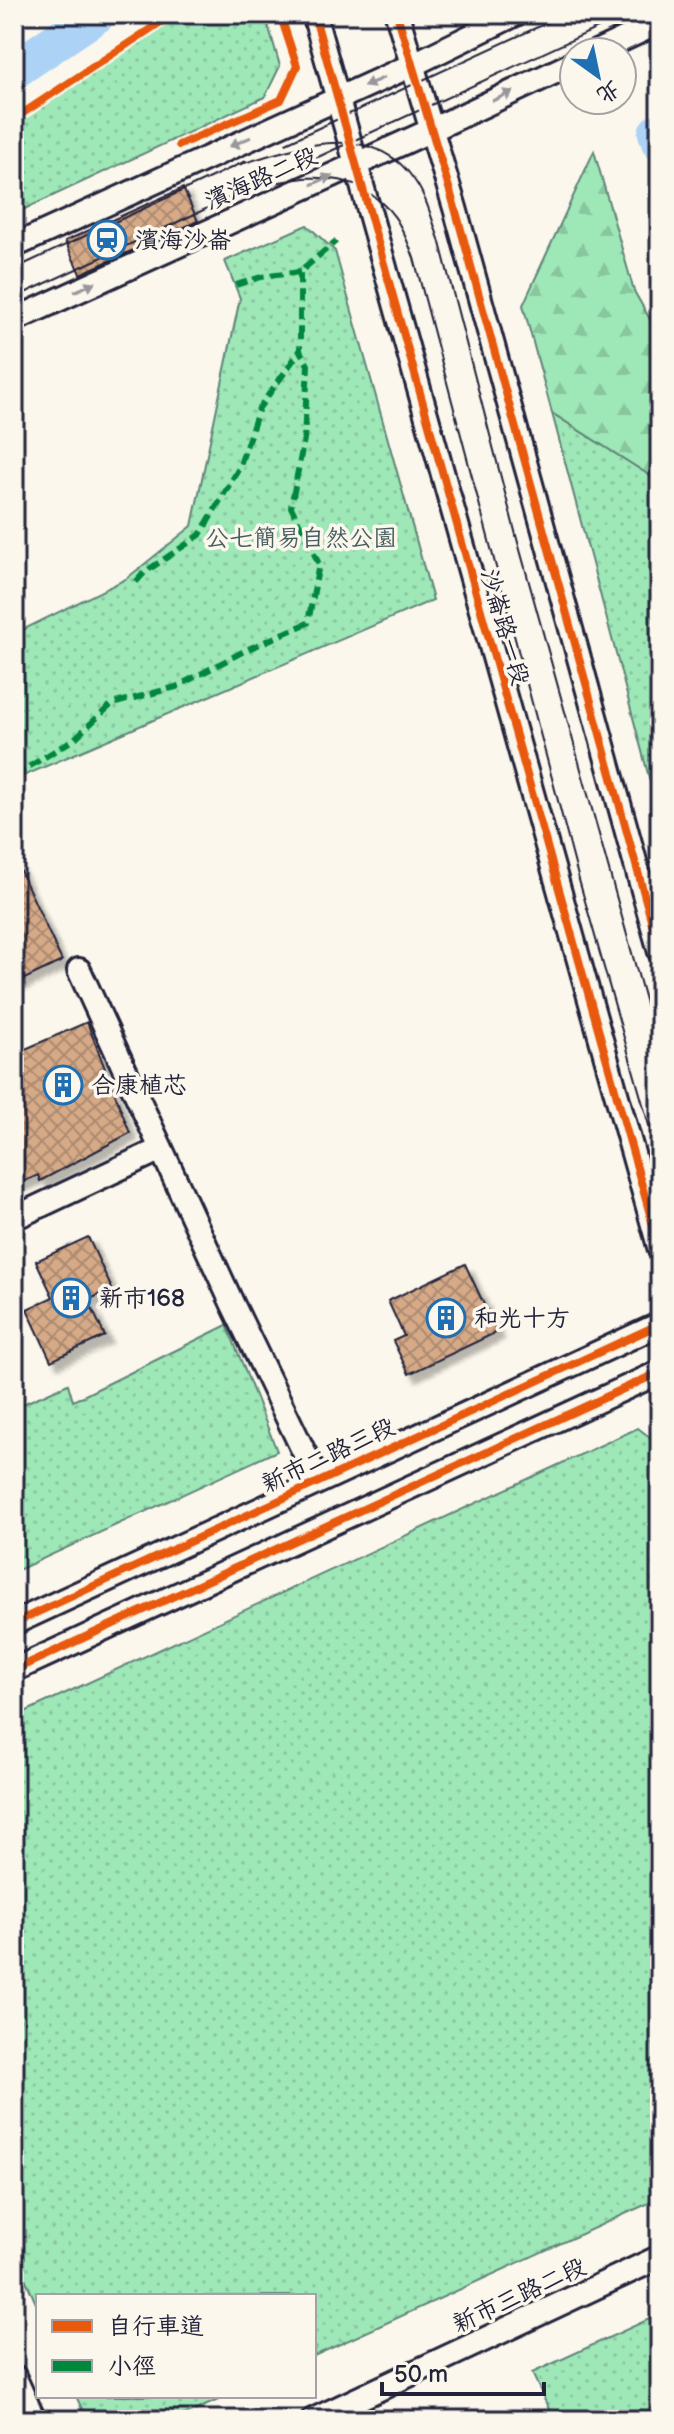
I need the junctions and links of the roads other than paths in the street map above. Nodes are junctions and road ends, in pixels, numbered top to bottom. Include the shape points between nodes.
1 (314, 14) edge
2 (397, 14) edge
3 (516, 14) edge
4 (660, 22) edge
5 (630, 36) edge
6 (412, 65) junction
7 (558, 71) edge
8 (336, 99) junction
9 (433, 130) junction
10 (356, 165) junction
11 (14, 246) edge
12 (14, 320) edge
13 (660, 952) edge
14 (79, 970) dead end
15 (161, 1149) junction
16 (14, 1218) edge
17 (660, 1250) edge
18 (660, 1324) edge
19 (660, 1372) edge
20 (318, 1481) junction
21 (14, 1623) edge
22 (14, 1670) edge
23 (660, 2257) edge
24 (14, 2376) edge
25 (34, 2420) edge
26 (313, 2420) edge

1 - 8 street, 沙崙路一段
2 - 6 street
3 - 6 street, 濱海路二段
4 - 5 street
6 -> 8 street, 濱海路二段
6 - 9 street
9 -> 7 street, 濱海路二段
8 - 10 street, 沙崙路一段
8 -> 11 street, 濱海路二段
9 - 10 street, 濱海路二段
9 - 13 street
12 -> 10 street, 濱海路二段
10 - 17 street, 沙崙路一段
14 - 15 street
15 - 16 street
15 - 20 street
18 - 20 street, 新市二路三段
19 - 22 street
20 - 21 street, 新市二路三段
23 - 26 street, 新市三路二段
24 - 25 street

